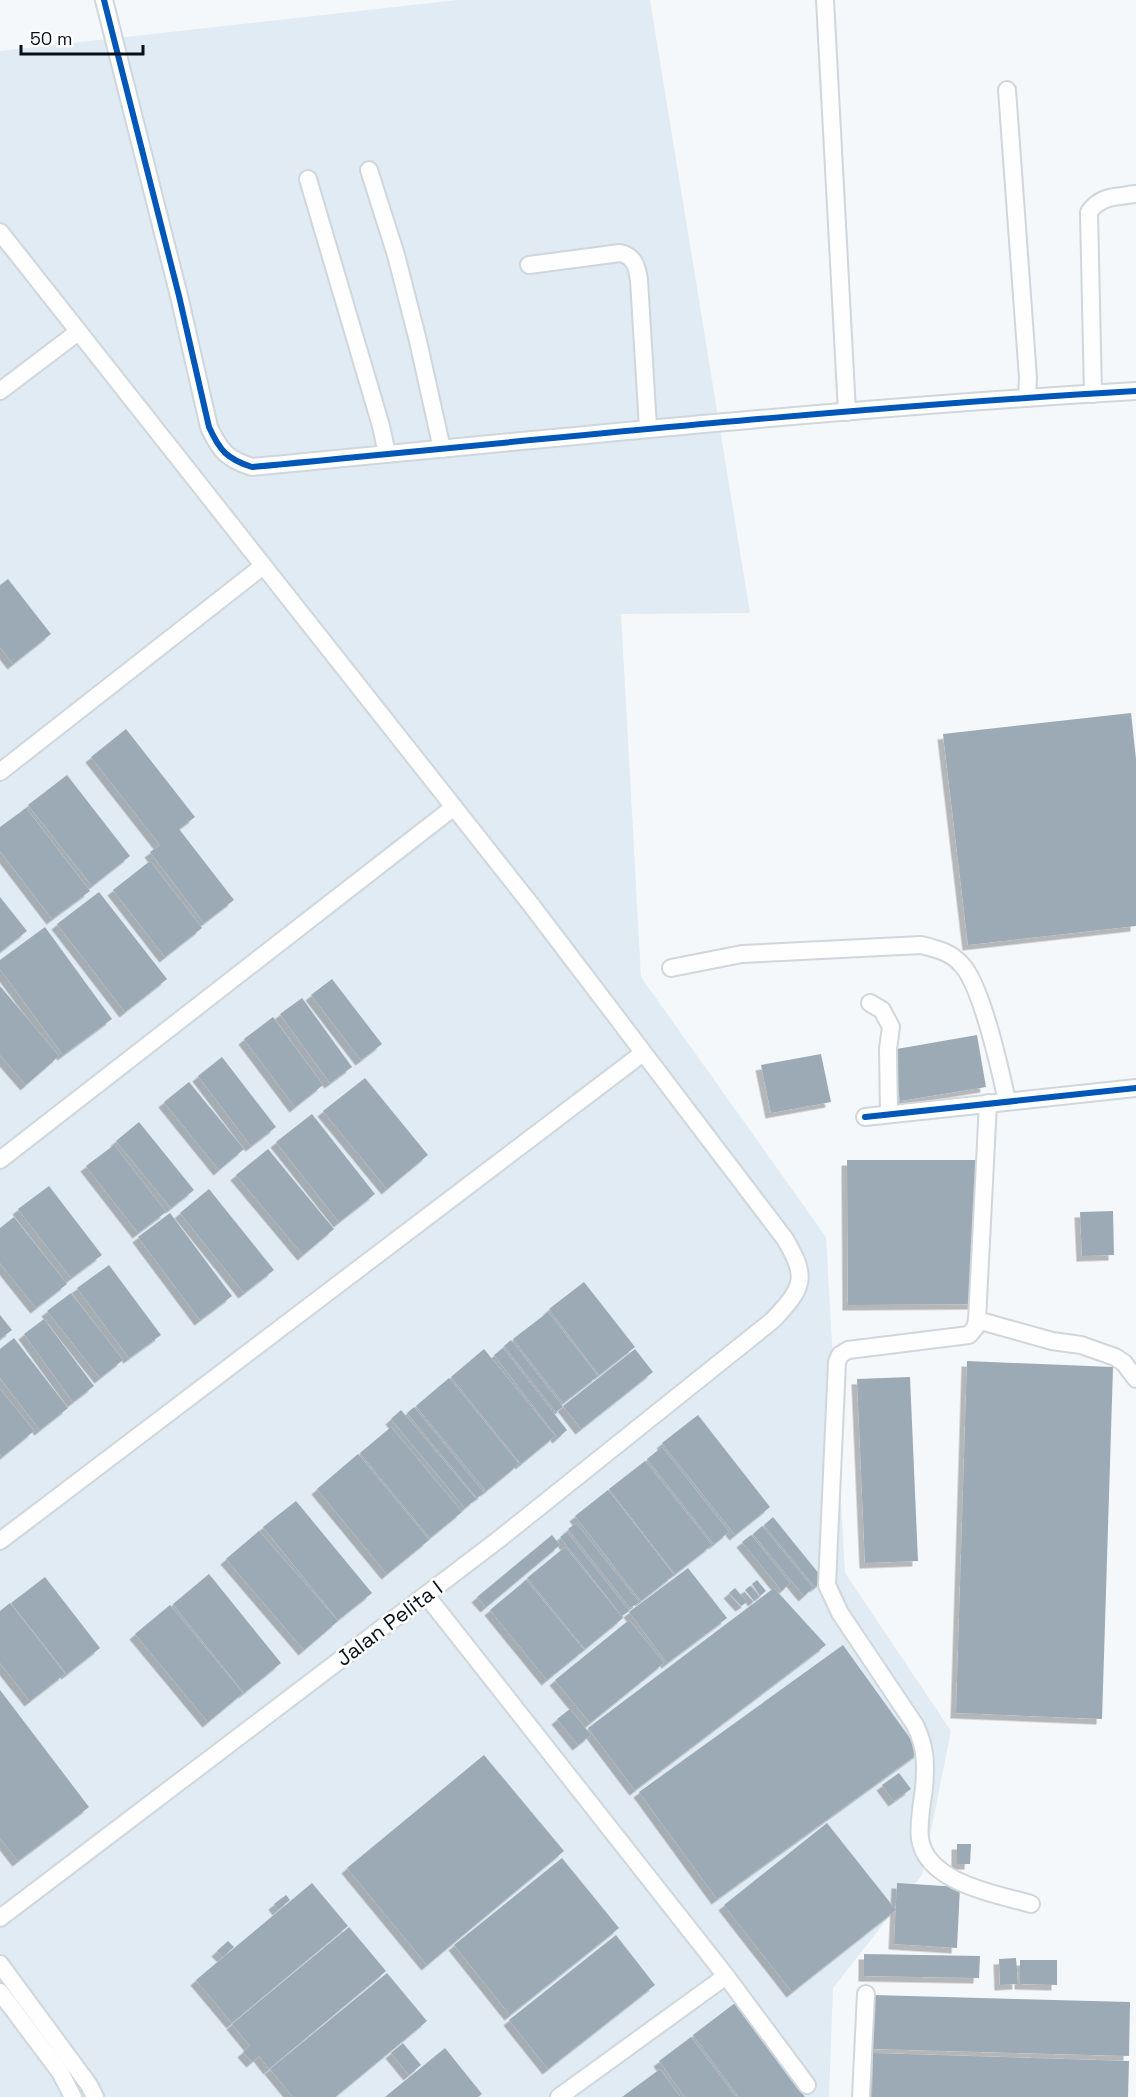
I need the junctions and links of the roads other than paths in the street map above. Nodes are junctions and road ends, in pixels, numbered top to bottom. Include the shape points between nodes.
1 (104, 0) edge
2 (825, 0) edge
3 (1007, 90) dead end
4 (369, 170) dead end
5 (308, 179) dead end
6 (1136, 195) edge
7 (0, 232) edge
8 (529, 265) dead end
9 (78, 332) junction
10 (1136, 391) edge
11 (0, 392) edge
12 (1093, 394) junction
13 (1027, 398) junction
14 (848, 412) junction
15 (648, 428) junction
16 (442, 449) junction
17 (387, 454) junction
18 (263, 566) junction
19 (0, 771) edge
20 (454, 807) junction
21 (671, 968) dead end
22 (870, 1003) dead end
23 (643, 1053) junction
24 (1136, 1088) edge
25 (1007, 1101) junction
26 (988, 1103) junction
27 (889, 1114) junction
28 (865, 1117) dead end
29 (0, 1160) edge
30 (977, 1320) junction
31 (1136, 1379) edge
32 (0, 1541) edge
33 (426, 1595) junction
34 (1031, 1904) dead end
35 (0, 1918) edge
36 (0, 1964) edge
37 (726, 1976) junction
38 (0, 1992) edge
39 (866, 1994) dead end
40 (807, 2085) dead end
41 (73, 2097) edge
42 (95, 2097) edge
43 (559, 2097) edge
44 (861, 2097) edge

1 - 17 street via 209,427 217,445 236,462 252,467
2 - 14 street
3 - 13 street
4 - 16 street via 396,255
5 - 17 street
6 - 12 street via 1104,199 1089,212
7 - 9 street, Jalan Pelita I
8 - 15 street via 620,253 635,262
9 - 11 street
9 - 18 street, Jalan Pelita I
10 - 12 street
12 - 13 street
13 - 14 street
14 - 15 street
15 - 16 street
16 - 17 street
18 - 19 street
18 - 20 street, Jalan Pelita I
20 - 23 street, Jalan Pelita I
20 - 29 street
21 - 25 street via 742,954 921,945 949,953 972,978
22 - 27 street via 882,1010 891,1027
23 - 32 street
23 - 33 street, Jalan Pelita I via 785,1239 797,1259 799,1286 773,1320
24 - 25 street
25 - 26 street
26 - 27 street
26 - 30 street
27 - 28 street
30 - 31 street via 1115,1357
30 - 34 street via 969,1335 848,1350 840,1355 827,1585 840,1613 922,1738 926,1753 920,1838 926,1855 946,1874 967,1886
33 - 35 street, Jalan Pelita I
33 - 37 street
36 - 42 street
37 - 40 street
37 - 43 street
38 - 41 street via 60,2072
39 - 44 street

